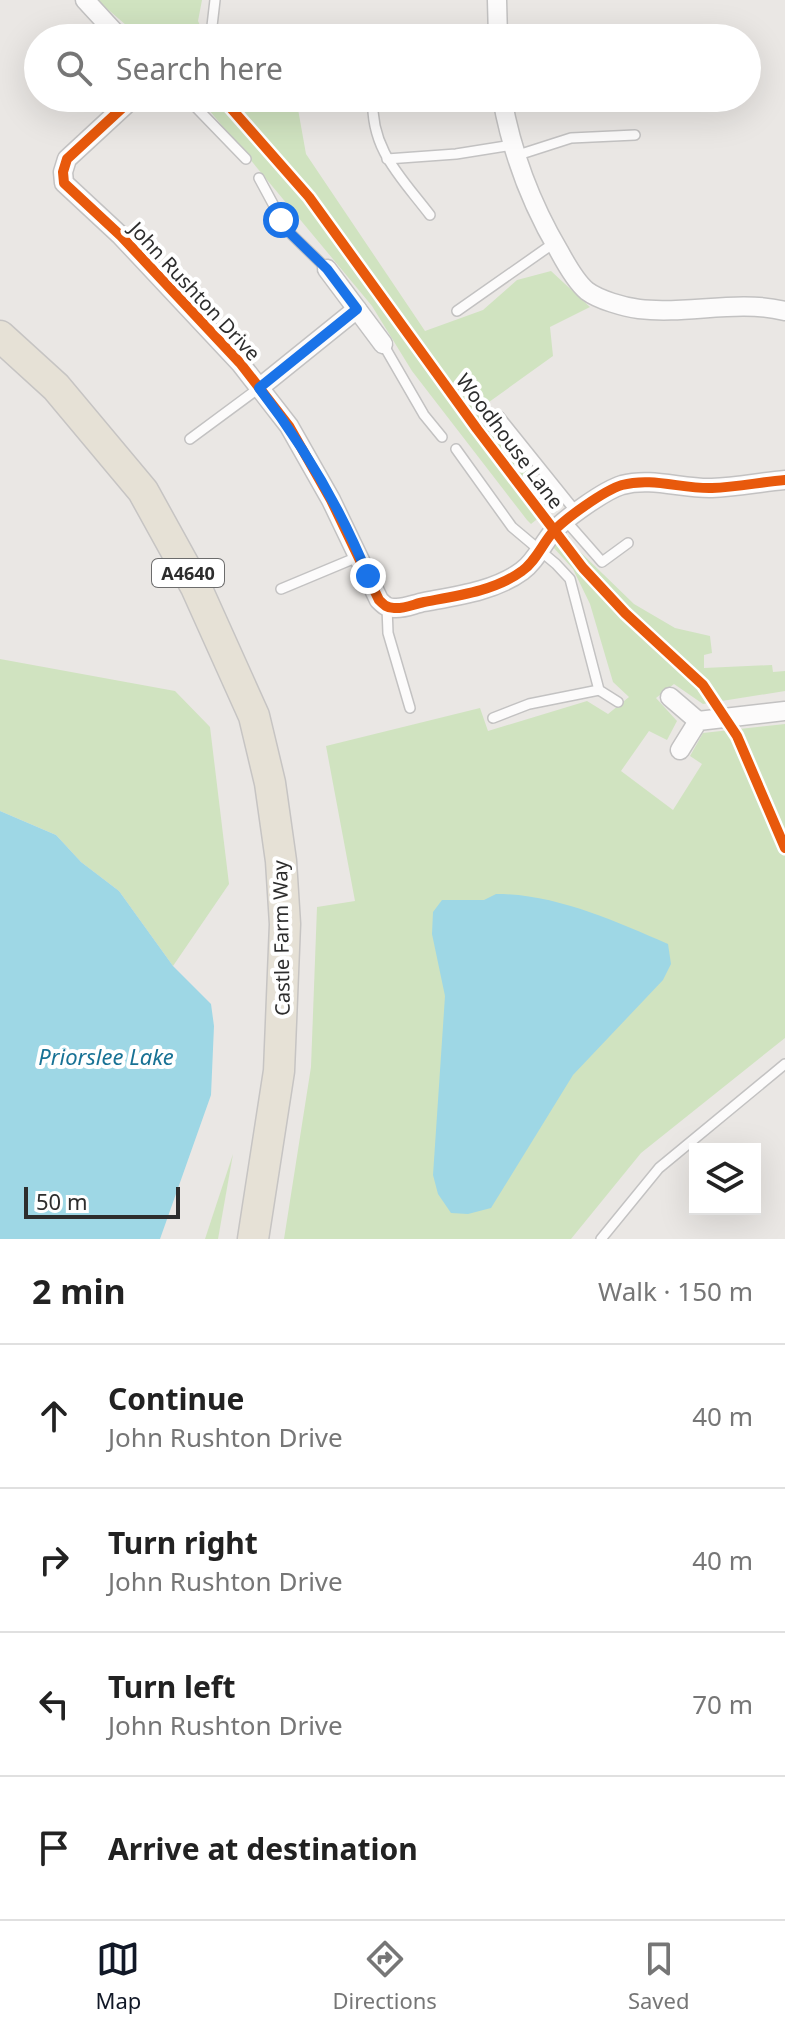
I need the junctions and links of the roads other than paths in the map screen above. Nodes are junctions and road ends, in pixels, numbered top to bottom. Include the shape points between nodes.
1 (85, 0) edge
2 (215, 0) edge
3 (497, 0) edge
4 (107, 24) edge
5 (212, 24) edge
6 (498, 24) edge
7 (118, 112) edge
8 (201, 112) edge
9 (372, 112) edge
10 (505, 112) edge
11 (635, 135) dead end
12 (513, 151) junction
13 (246, 159) dead end
14 (387, 159) junction
15 (259, 178) dead end
16 (430, 215) dead end
17 (554, 243) junction
18 (327, 269) joint
19 (357, 309) junction
20 (457, 311) dead end
21 (785, 311) edge
22 (0, 336) edge
23 (383, 344) joint
24 (259, 388) junction
25 (499, 416) dead end
26 (442, 437) dead end
27 (190, 439) dead end
28 (456, 449) dead end
29 (785, 480) edge
30 (572, 517) junction
31 (628, 543) dead end
32 (538, 551) junction
33 (360, 556) junction
34 (281, 589) dead end
35 (387, 607) junction
36 (599, 690) junction
37 (670, 697) dead end
38 (618, 702) dead end
39 (410, 708) dead end
40 (785, 711) edge
41 (493, 718) dead end
42 (698, 721) junction
43 (680, 750) dead end
44 (785, 1064) edge
45 (253, 1239) edge
46 (601, 1239) edge

1 - 4 street
2 - 5 lane
3 - 6 street
7 - 24 street, John Rushton Drive via 67,159 64,183 131,246
8 - 13 lane
9 - 14 lane
10 - 12 street
11 - 12 lane via 571,138
12 - 14 lane
12 - 17 street via 535,211
14 - 16 lane
15 - 18 lane via 287,230
17 - 20 lane
17 - 21 street via 588,292 620,305 750,305
18 - 19 street
19 - 23 street
19 - 24 street, John Rushton Drive
22 - 45 main road, Castle Farm Way / A4640 via 56,387 143,491 196,587 254,716 275,814 285,938 279,1071
23 - 26 lane
24 - 27 lane, John Rushton Drive
24 - 33 street, John Rushton Drive via 289,426
25 - 30 lane
28 - 32 lane via 512,527
29 - 30 street via 714,488 639,482 607,491
30 - 31 lane via 602,562
30 - 32 street
32 - 35 street via 520,574 497,584 399,609
32 - 36 lane via 570,579
33 - 34 lane
33 - 35 street, John Rushton Drive
35 - 39 lane, John Rushton Drive via 388,633
36 - 38 lane
36 - 41 lane via 529,704
37 - 42 street
40 - 42 street
42 - 43 street
44 - 46 lane via 659,1168

